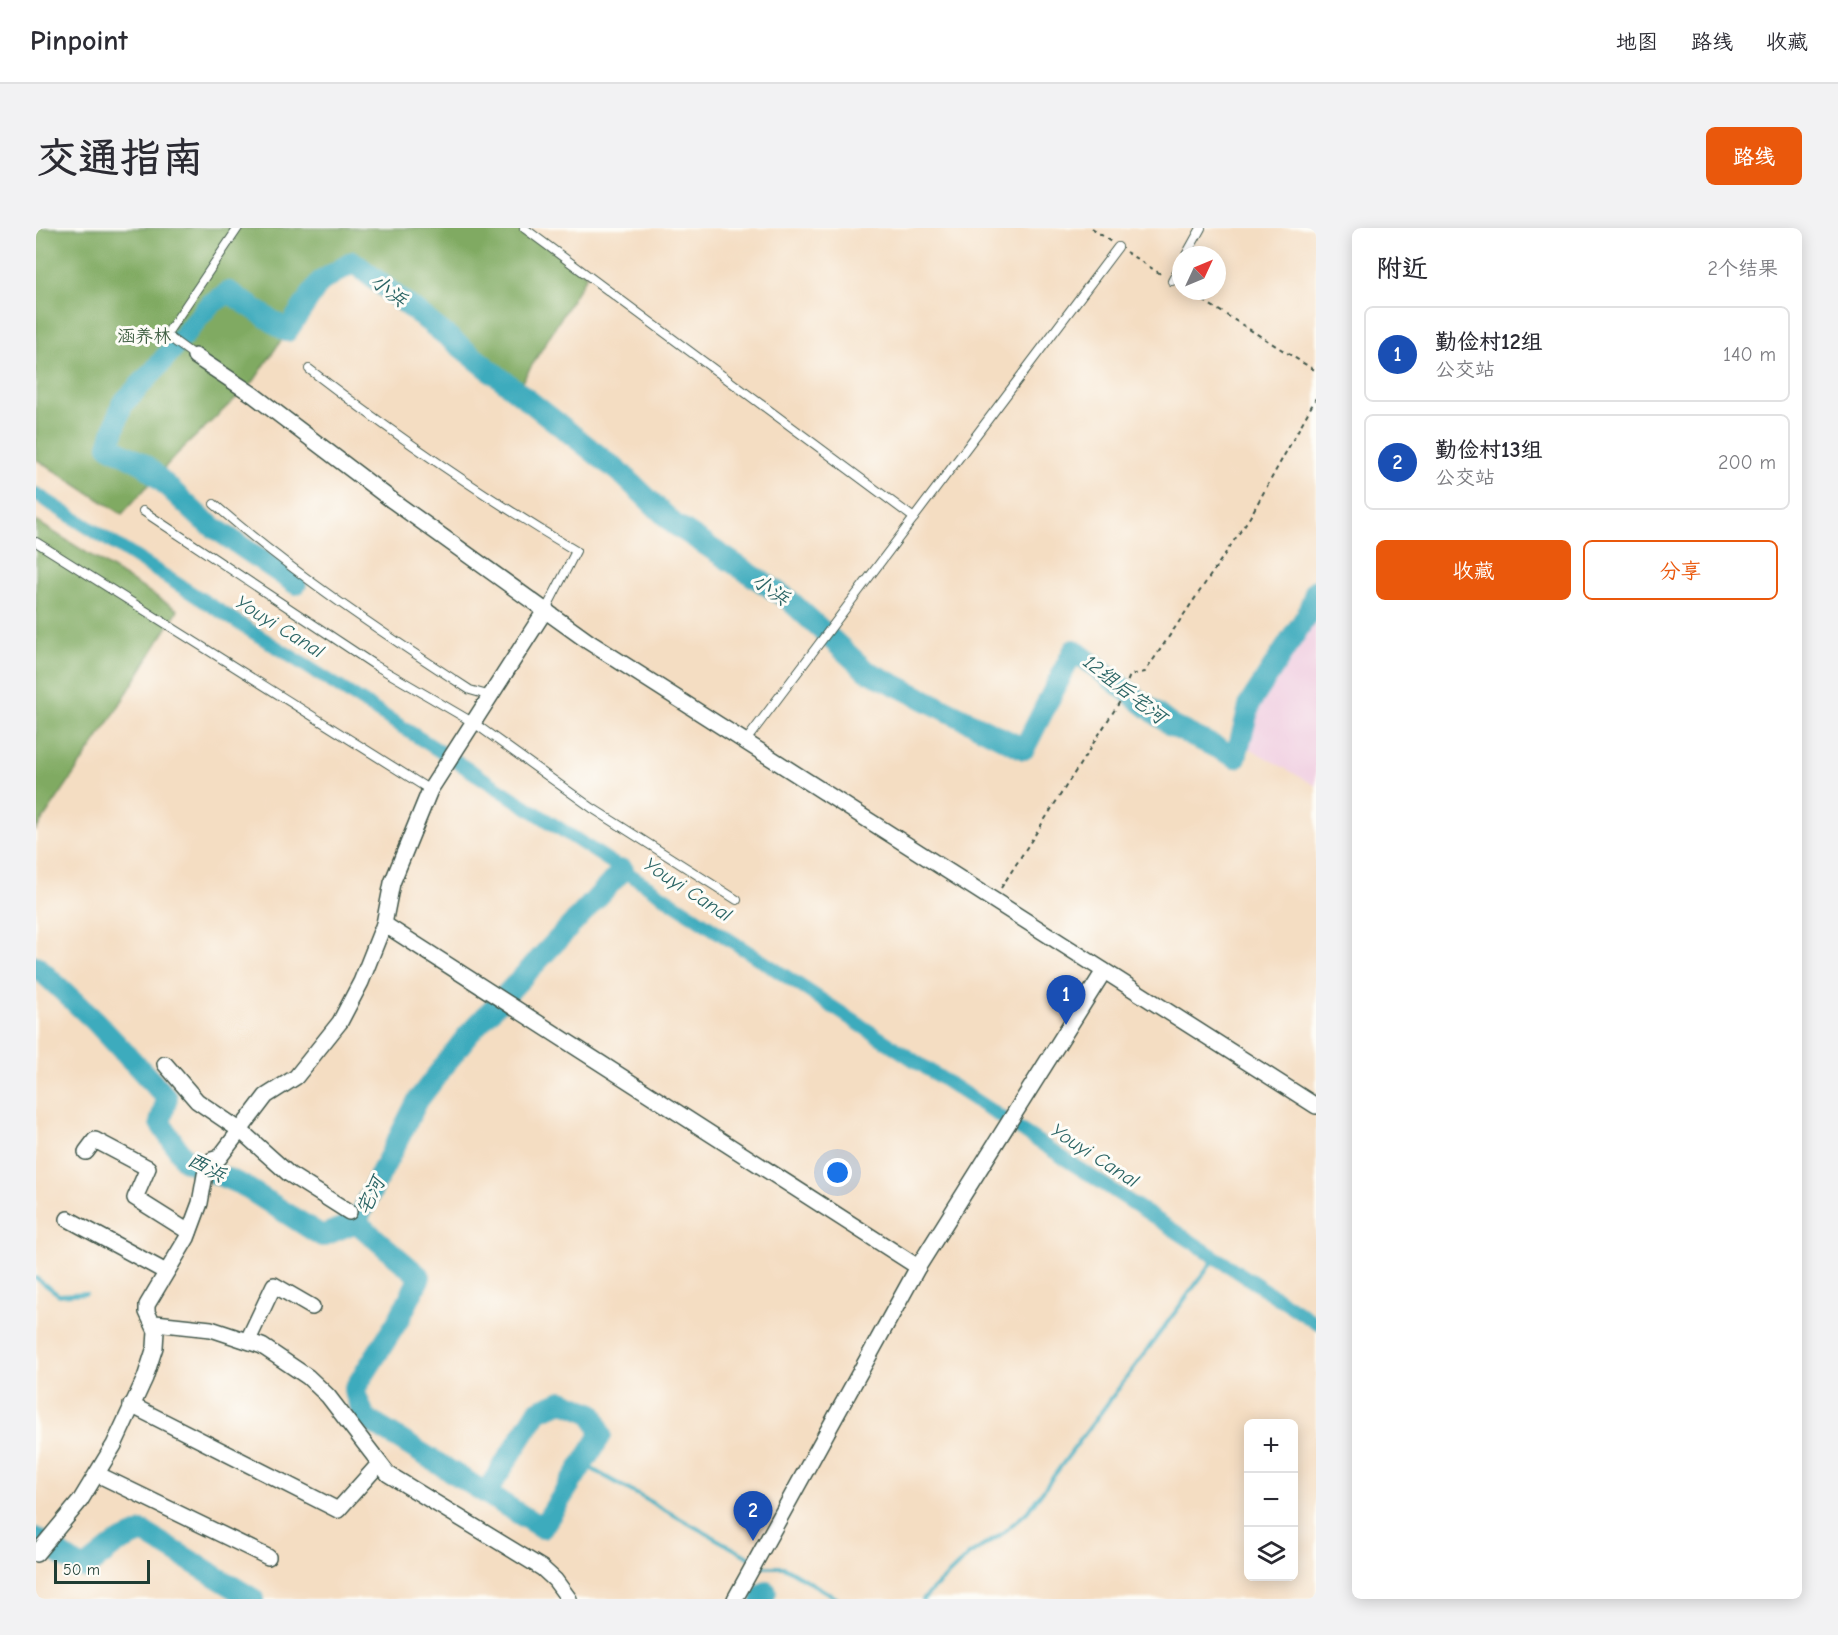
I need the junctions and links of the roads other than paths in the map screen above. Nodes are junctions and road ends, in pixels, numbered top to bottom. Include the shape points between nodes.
1 (238, 228) edge
2 (524, 228) edge
3 (1201, 228) edge
4 (1191, 246) edge
5 (1118, 247) road end
6 (195, 356) joint
7 (309, 369) dead end
8 (214, 504) dead end
9 (143, 512) dead end
10 (914, 518) junction
11 (36, 542) edge
12 (546, 609) junction
13 (490, 696) junction
14 (471, 727) junction
15 (745, 742) junction
16 (430, 790) junction
17 (737, 900) dead end
18 (384, 924) junction
19 (1104, 971) junction
20 (165, 1064) dead end
21 (1316, 1106) edge
22 (241, 1131) junction
23 (86, 1152) dead end
24 (349, 1212) dead end
25 (68, 1219) dead end
26 (189, 1232) junction
27 (918, 1267) junction
28 (166, 1272) junction
29 (312, 1307) dead end
30 (155, 1323) junction
31 (248, 1340) junction
32 (131, 1406) junction
33 (379, 1464) junction
34 (97, 1474) junction
35 (36, 1554) edge
36 (268, 1557) dead end
37 (568, 1599) edge
38 (735, 1599) edge

1 - 6 lane via 166,335
2 - 10 lane
3 - 4 lane
5 - 10 lane
6 - 12 street
7 - 12 lane via 494,503 576,551
8 - 13 lane via 316,588 470,690
9 - 14 lane
10 - 15 lane
11 - 16 lane
12 - 13 street
12 - 15 street via 589,642
13 - 14 street
14 - 16 street
14 - 17 lane
15 - 19 street
16 - 18 street via 392,884
18 - 22 street via 340,1022 302,1072 266,1096
18 - 27 street
19 - 21 street
19 - 27 street
20 - 22 street via 197,1101
22 - 24 street via 289,1174
22 - 26 street via 206,1171
23 - 26 street via 95,1140 148,1168 135,1198
25 - 28 street
26 - 28 street
27 - 38 street
28 - 30 street via 147,1305
29 - 31 street via 274,1285
30 - 31 street via 211,1329
30 - 32 street via 155,1347
31 - 33 street via 308,1377
32 - 33 street via 338,1510
32 - 34 street
33 - 37 street via 414,1492 542,1568
34 - 35 street
34 - 36 street

